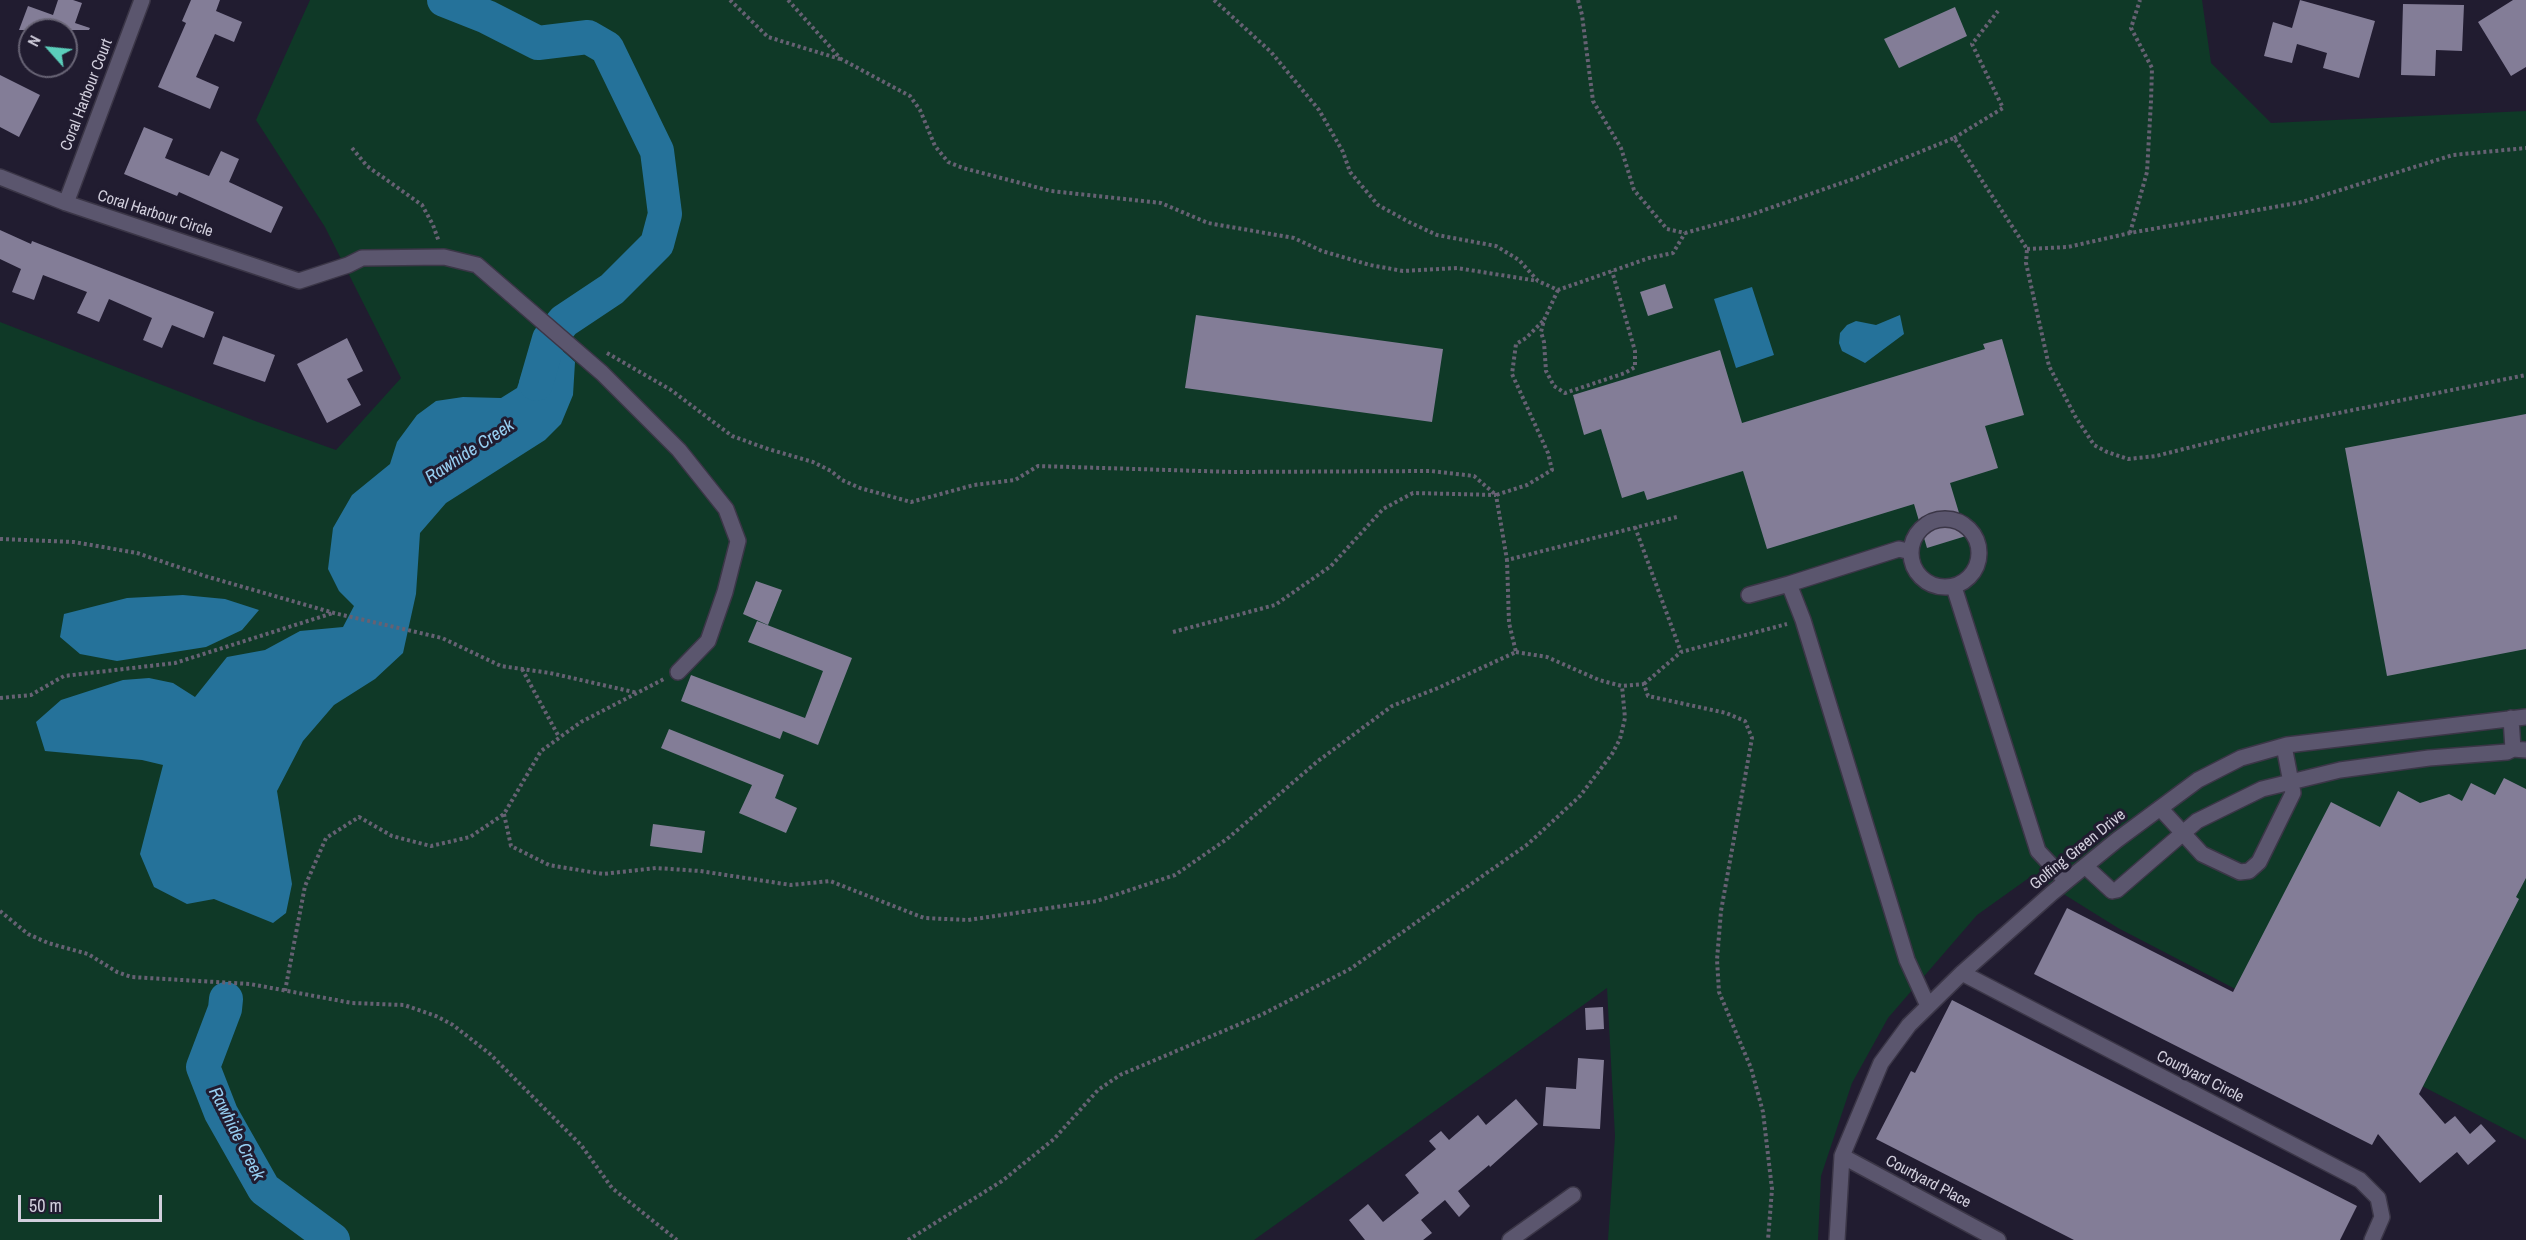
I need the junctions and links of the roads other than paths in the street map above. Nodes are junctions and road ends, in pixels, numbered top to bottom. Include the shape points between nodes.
1 (142, 0) edge
2 (0, 177) edge
3 (66, 203) junction
4 (1911, 552) junction
5 (1789, 584) junction
6 (1954, 587) junction
7 (1749, 595) dead end
8 (678, 672) road end
9 (2519, 718) edge
10 (2284, 746) junction
11 (2519, 749) edge
12 (2290, 780) junction
13 (2160, 808) junction
14 (2182, 833) junction
15 (2085, 866) junction
16 (2066, 881) junction
17 (1962, 973) junction
18 (1928, 1006) junction
19 (1842, 1156) junction
20 (1573, 1195) dead end
21 (1976, 1235) edge
22 (1510, 1240) edge
23 (1836, 1240) edge
24 (1998, 1240) edge
25 (2372, 1240) edge

1 - 3 street, Coral Harbour Court
2 - 3 street, Coral Harbour Circle
3 - 8 street, Coral Harbour Circle via 299,281 362,258 444,257 477,266 602,373 679,450 726,509 738,541 725,592 708,641
4 - 5 street via 1899,549
4 - 6 street via 1912,563 1924,580 1933,586
4 - 6 street via 1918,532 1927,524 1938,519 1961,522 1977,539 1980,551 1973,573
5 - 7 street
5 - 18 street via 1907,960
6 - 16 street via 2038,850
9 - 10 street, Golfing Green Drive
9 - 11 street
10 - 12 street
10 - 13 street, Golfing Green Drive via 2241,758 2198,780
11 - 12 street via 2340,770
12 - 14 street via 2214,811
12 - 14 street via 2293,793 2259,862 2249,871 2240,872 2202,854
13 - 14 street
13 - 15 street, Golfing Green Drive
14 - 15 street via 2117,890 2112,891
15 - 16 street, Golfing Green Drive
16 - 17 street, Golfing Green Drive
17 - 18 street, Golfing Green Drive
17 - 25 street, Courtyard Circle via 2360,1180 2378,1198 2382,1217
18 - 19 street, Golfing Green Drive via 1881,1063
19 - 21 street, Courtyard Place
19 - 23 street, Golfing Green Drive
20 - 22 street
21 - 24 street, Courtyard Place

